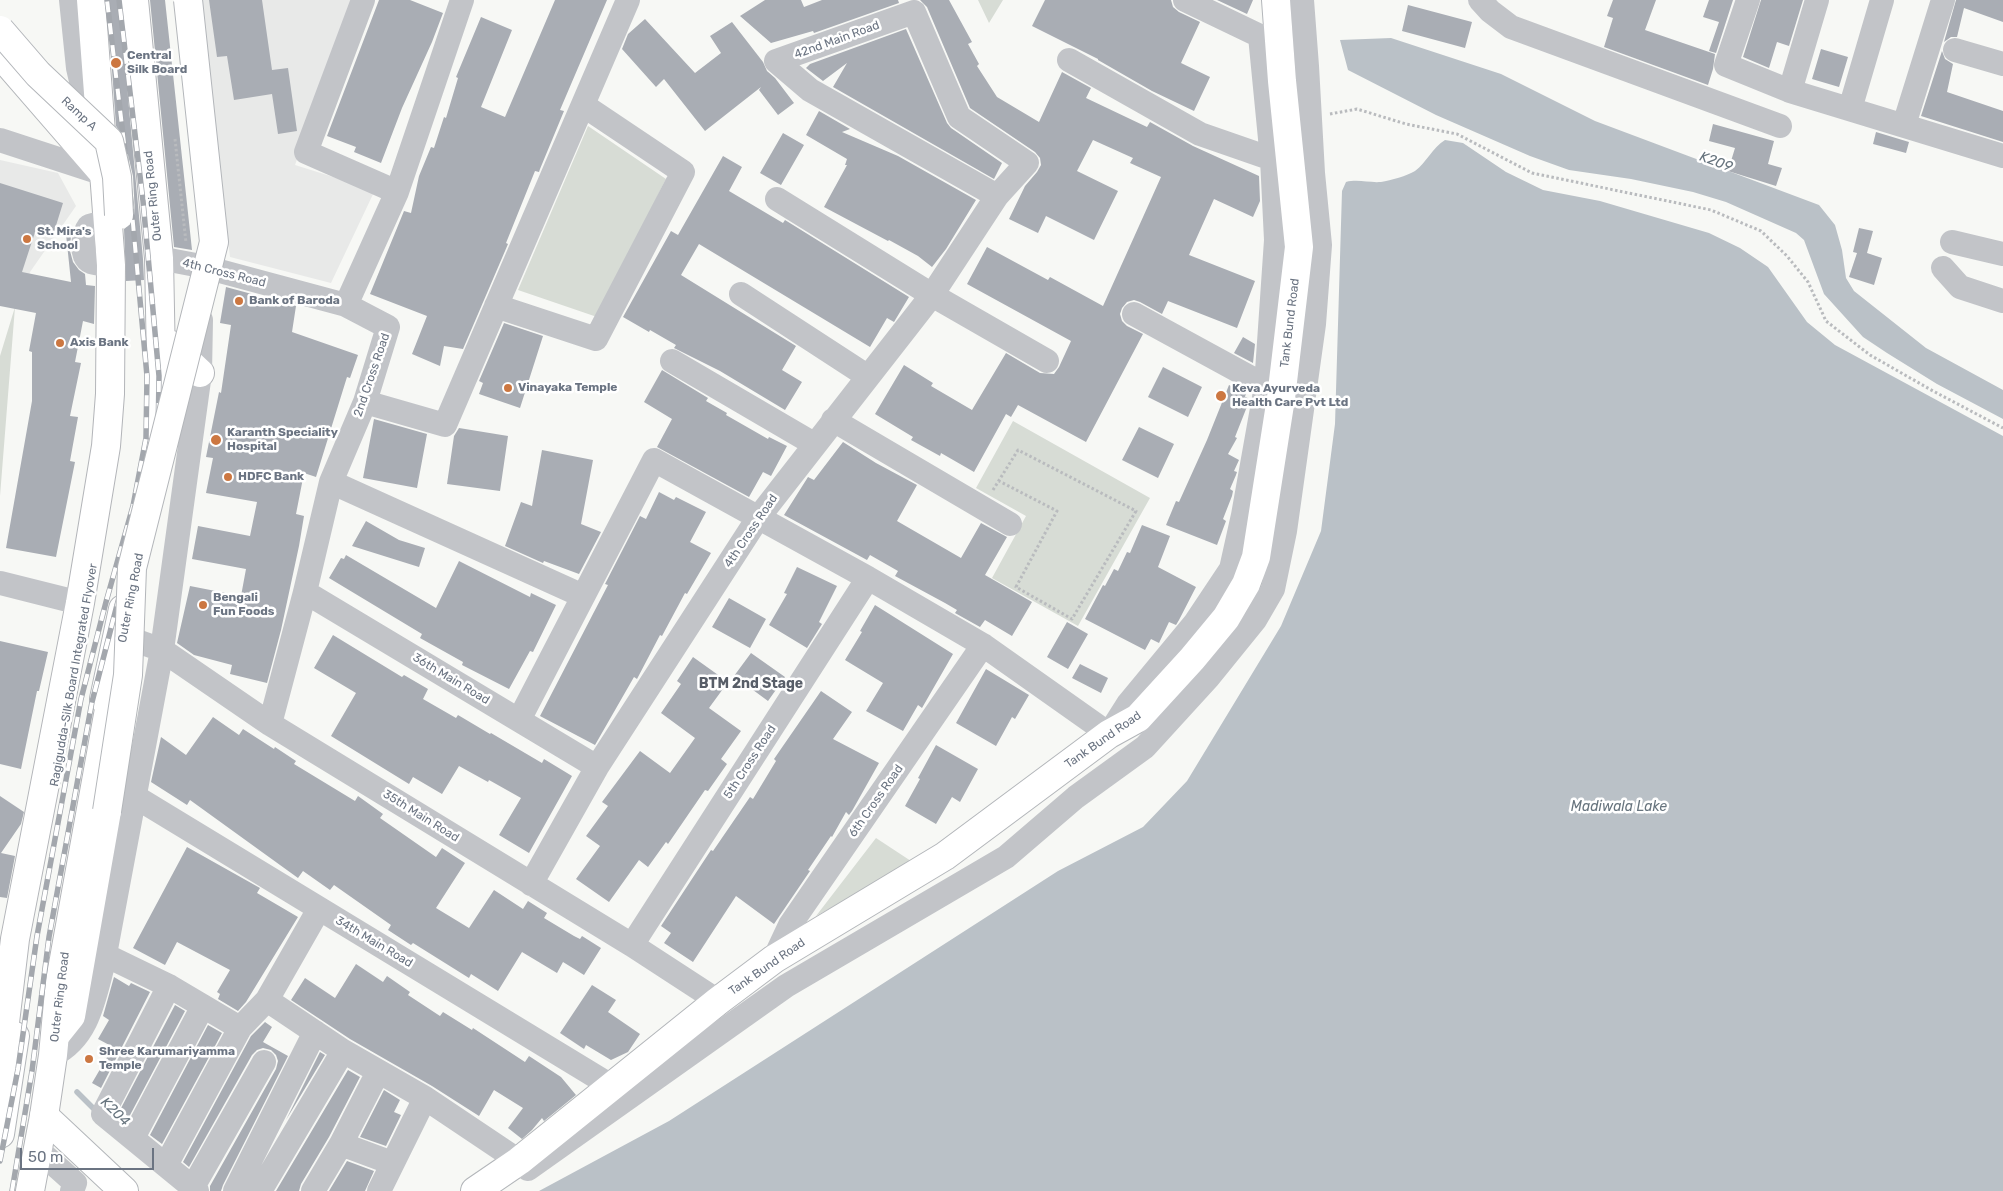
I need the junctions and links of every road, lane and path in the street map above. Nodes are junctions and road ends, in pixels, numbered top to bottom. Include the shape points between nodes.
1 (71, 0) edge
2 (91, 0) edge
3 (134, 0) edge
4 (176, 0) edge
5 (188, 0) edge
6 (363, 0) edge
7 (462, 0) edge
8 (628, 0) edge
9 (1185, 0) edge
10 (1276, 0) edge
11 (1302, 0) edge
12 (1480, 0) edge
13 (1748, 0) edge
14 (1816, 0) edge
15 (1882, 0) edge
16 (1943, 0) edge
17 (0, 30) edge
18 (1956, 50) dead end
19 (0, 55) edge
20 (1069, 60) dead end
21 (2003, 64) edge
22 (1790, 91) junction
23 (582, 105) junction
24 (1850, 109) junction
25 (1310, 118) junction
26 (1904, 125) junction
27 (1780, 126) dead end
28 (175, 139) dead end
29 (0, 140) edge
30 (2003, 156) edge
31 (1272, 159) junction
32 (104, 174) junction
33 (1030, 176) dead end
34 (397, 192) junction
35 (996, 196) junction
36 (777, 199) dead end
37 (113, 218) junction
38 (184, 225) dead end
39 (971, 237) junction
40 (1952, 242) dead end
41 (2003, 254) edge
42 (159, 258) junction
43 (201, 266) junction
44 (1943, 268) dead end
45 (741, 294) dead end
46 (932, 295) junction
47 (2003, 301) edge
48 (346, 306) junction
49 (496, 306) junction
50 (1134, 314) dead end
51 (161, 336) junction
52 (672, 361) dead end
53 (1047, 361) dead end
54 (200, 373) junction
55 (867, 376) junction
56 (1266, 386) junction
57 (364, 402) junction
58 (832, 420) junction
59 (2003, 428) edge
60 (814, 444) junction
61 (999, 481) joint
62 (331, 482) junction
63 (758, 518) junction
64 (1010, 524) dead end
65 (132, 568) junction
66 (868, 578) junction
67 (0, 583) edge
68 (305, 592) junction
69 (583, 596) junction
70 (80, 603) junction
71 (123, 636) junction
72 (983, 645) junction
73 (162, 650) junction
74 (519, 720) junction
75 (270, 724) junction
76 (1109, 734) junction
77 (597, 767) junction
78 (94, 785) junction
79 (134, 796) junction
80 (531, 884) junction
81 (319, 909) junction
82 (632, 945) junction
83 (105, 955) junction
84 (774, 959) junction
85 (169, 986) junction
86 (267, 1000) junction
87 (718, 1001) junction
88 (203, 1006) junction
89 (240, 1028) junction
90 (315, 1032) junction
91 (54, 1045) junction
92 (343, 1051) junction
93 (264, 1062) dead end
94 (0, 1064) edge
95 (378, 1072) junction
96 (613, 1087) junction
97 (425, 1098) junction
98 (44, 1116) junction
99 (0, 1134) edge
100 (134, 1138) junction
101 (341, 1144) junction
102 (38, 1149) junction
103 (519, 1161) junction
104 (392, 1163) junction
105 (166, 1165) junction
106 (77, 1188) edge
107 (195, 1189) edge
108 (19, 1191) edge
109 (30, 1191) edge
110 (124, 1191) edge
111 (235, 1191) edge
112 (260, 1191) edge
113 (313, 1191) edge
114 (379, 1191) edge
115 (475, 1191) edge
116 (495, 1191) edge

1 - 32 street via 78,68
2 - 32 main road
3 - 42 main road, Outer Ring Road
4 - 43 street via 200,221
5 - 65 main road, bridge via 214,242
6 - 34 street via 306,152
7 - 34 street
8 - 23 street
9 - 31 street via 1260,36
10 - 76 main road, Tank Bund Road via 1299,247 1281,398 1256,557 1246,584 1215,632 1138,718
11 - 25 street
12 - 27 street via 1511,27
13 - 22 street via 1726,66
14 - 22 street
15 - 24 street
16 - 26 street
17 - 37 main road, Ramp A, bridge via 38,74 109,142 117,177
18 - 21 street
19 - 32 main road
20 - 31 street via 1200,134
22 - 24 street
23 - 49 street
23 - 49 street via 683,172 596,340
24 - 26 street
25 - 59 path via 1357,109 1406,124 1457,134 1532,173 1712,210 1761,231 1808,282 1826,321 1870,355
25 - 116 street via 1320,245 1314,324 1286,522 1273,589 1255,620 1208,678 1144,747 1076,797 1006,857 786,986
26 - 30 street
28 - 38 path
29 - 32 street
31 - 56 street via 1276,240
32 - 37 main road
33 - 39 street via 983,235
34 - 48 street
35 - 35 street, 42nd Main Road via 1027,163 959,117 914,12 776,61 810,90
35 - 39 street, 4th Cross Road
36 - 46 street
37 - 70 main road via 106,446
37 - 99 main road, Ragigudda-Silk Board Integrated Flyover via 124,306 116,432 28,934
39 - 46 street, 4th Cross Road
40 - 41 street
42 - 43 street, 4th Cross Road
42 - 51 main road, Outer Ring Road
43 - 48 street, 4th Cross Road
43 - 54 street
44 - 47 street via 1960,287
45 - 55 street
46 - 53 street
46 - 55 street, 4th Cross Road
48 - 57 street, 2nd Cross Road via 388,328
49 - 57 street via 444,425
50 - 56 street
51 - 54 main road
51 - 71 main road, Outer Ring Road via 162,413
52 - 60 street
54 - 73 street
55 - 58 street, 4th Cross Road
56 - 76 street via 1231,569 1195,623 1128,704
57 - 62 street, 2nd Cross Road
58 - 60 street, 4th Cross Road
58 - 64 street
60 - 63 street, 4th Cross Road
61 - 61 path via 1018,450 1136,511 1072,619 1016,587 1057,511
62 - 68 street, 2nd Cross Road
62 - 69 street
63 - 66 street
63 - 69 street via 654,460
63 - 77 street, 4th Cross Road
65 - 91 main road, bridge via 128,675 107,811 71,1016
65 - 108 main road, bridge via 58,936 40,1078
66 - 72 street
66 - 82 street, 5th Cross Road
67 - 70 street
68 - 74 street, 36th Main Road
68 - 75 street, 2nd Cross Road
69 - 74 street
70 - 94 main road via 15,939
71 - 73 street, 35th Main Road
71 - 78 main road, Outer Ring Road
72 - 76 street
72 - 84 street, 6th Cross Road via 790,925
73 - 75 street, 35th Main Road
73 - 79 street
74 - 77 street, 36th Main Road
75 - 80 street, 35th Main Road
76 - 84 main road, Tank Bund Road via 945,856
77 - 80 street, 4th Cross Road
78 - 79 street, 34th Main Road
78 - 91 main road, Outer Ring Road via 60,981
79 - 81 street, 34th Main Road
79 - 83 street
80 - 82 street, 35th Main Road
81 - 86 street
81 - 96 street, 34th Main Road
82 - 87 street, 35th Main Road
83 - 85 street
83 - 91 street via 94,1001 82,1031 66,1049
84 - 87 main road, Tank Bund Road
85 - 88 street
85 - 100 street via 103,1114
86 - 89 street
86 - 90 street
87 - 96 main road, Tank Bund Road
88 - 89 street
88 - 100 street
89 - 105 street
90 - 92 street
90 - 111 street
91 - 98 main road, Outer Ring Road
92 - 95 street
92 - 112 street
93 - 107 street
95 - 97 street
95 - 101 street
96 - 103 main road, Tank Bund Road
97 - 103 street
97 - 104 street
98 - 102 main road, Outer Ring Road
98 - 110 main road
100 - 105 street
101 - 104 street
101 - 113 street
102 - 106 street
102 - 109 main road, Outer Ring Road
103 - 115 main road, Tank Bund Road
104 - 114 street
105 - 107 street

